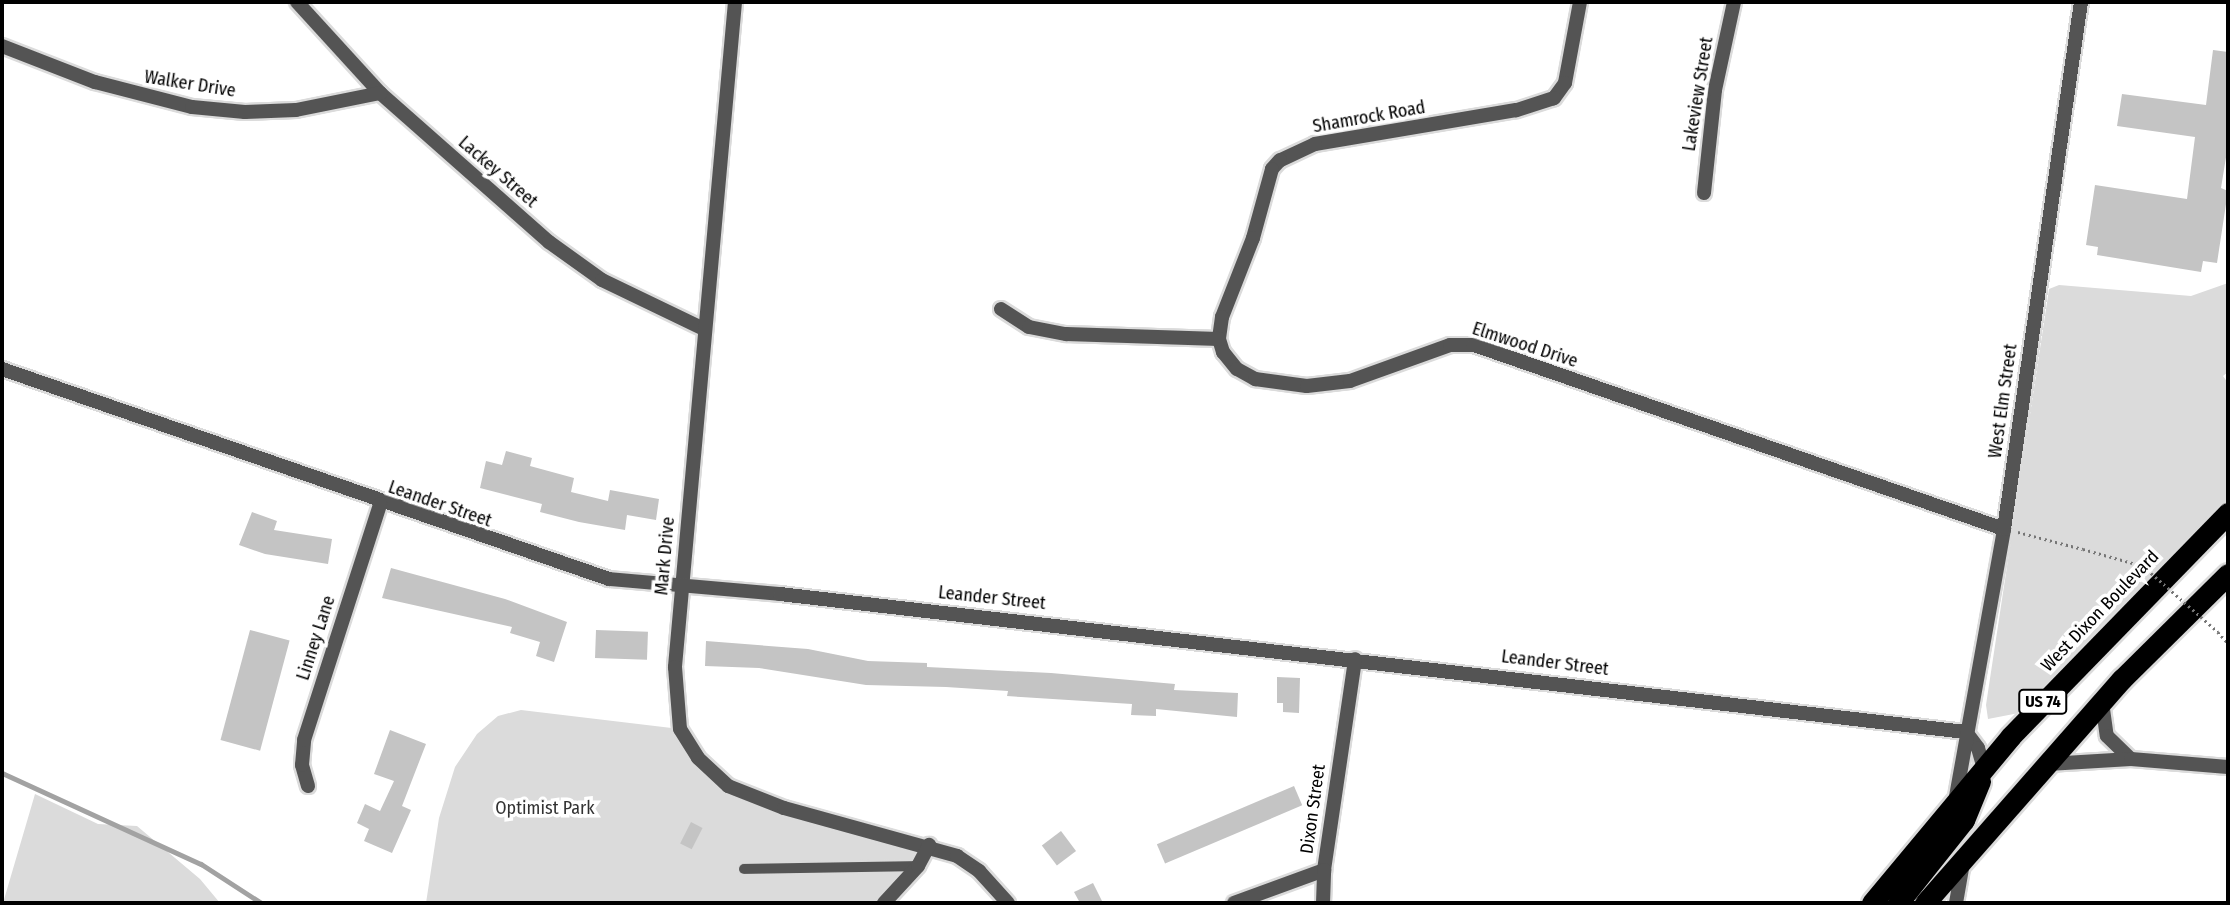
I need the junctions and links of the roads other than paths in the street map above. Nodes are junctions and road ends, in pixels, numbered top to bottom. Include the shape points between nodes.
1 (298, 2) edge
2 (735, 2) edge
3 (1580, 2) edge
4 (1734, 2) edge
5 (2081, 2) edge
6 (2, 46) edge
7 (380, 93) junction
8 (1704, 192) dead end
9 (1001, 309) dead end
10 (704, 330) junction
11 (1219, 340) junction
12 (2, 369) edge
13 (380, 504) junction
14 (2228, 513) edge
15 (2004, 529) junction
16 (2228, 574) edge
17 (682, 587) junction
18 (1355, 659) junction
19 (2102, 702) junction
20 (1966, 732) junction
21 (2131, 759) junction
22 (2046, 764) junction
23 (2228, 767) edge
24 (1984, 769) junction
25 (308, 786) dead end
26 (1954, 805) junction
27 (929, 845) junction
28 (1964, 855) junction
29 (918, 866) junction
30 (744, 869) dead end
31 (1324, 870) junction
32 (884, 903) edge
33 (1008, 903) edge
34 (1234, 903) edge
35 (1323, 903) edge
36 (1872, 903) edge
37 (1898, 903) edge
38 (1926, 903) edge
39 (1956, 903) edge

1 - 7 street, Lackey Street
2 - 10 street, Mark Drive
3 - 11 street, Shamrock Road via 1565,83 1554,98 1516,110 1315,145 1280,160 1268,181 1253,238 1222,317
4 - 8 street, Lakeview Street via 1715,90
5 - 15 street, West Elm Street
6 - 7 street, Walker Drive via 95,82 192,107 296,110
7 - 10 street, Lackey Street via 578,265
9 - 11 street via 1028,327 1066,334
10 - 17 street, Mark Drive
11 - 15 street, Elmwood Drive via 1237,369 1255,379 1307,386 1350,381 1450,345 1474,345
12 - 13 street, Leander Street
13 - 17 street, Leander Street via 609,579
13 - 25 street, Linney Lane via 304,740 302,765
14 - 24 highway, West Dixon Boulevard / US 74
15 - 20 street, West Elm Street
16 - 19 highway, US 74
17 - 18 street, Leander Street via 793,595
17 - 27 street, Mark Drive via 675,702 680,730 714,775 784,808
18 - 20 street, Leander Street
18 - 31 street, Dixon Street
19 - 21 street via 2107,736
19 - 22 highway, US 74
20 - 24 street via 1978,748
20 - 26 street, West Elm Street
21 - 22 street
21 - 23 street
22 - 28 highway, US 74
24 - 26 highway, West Dixon Boulevard / US 74
24 - 37 highway via 1964,820
26 - 36 highway, West Dixon Boulevard / US 74
27 - 29 street
27 - 33 street, Mark Drive via 979,871
28 - 38 highway, US 74
28 - 39 street
29 - 30 lane
29 - 32 street
31 - 34 street, Dixon Street
31 - 35 street

